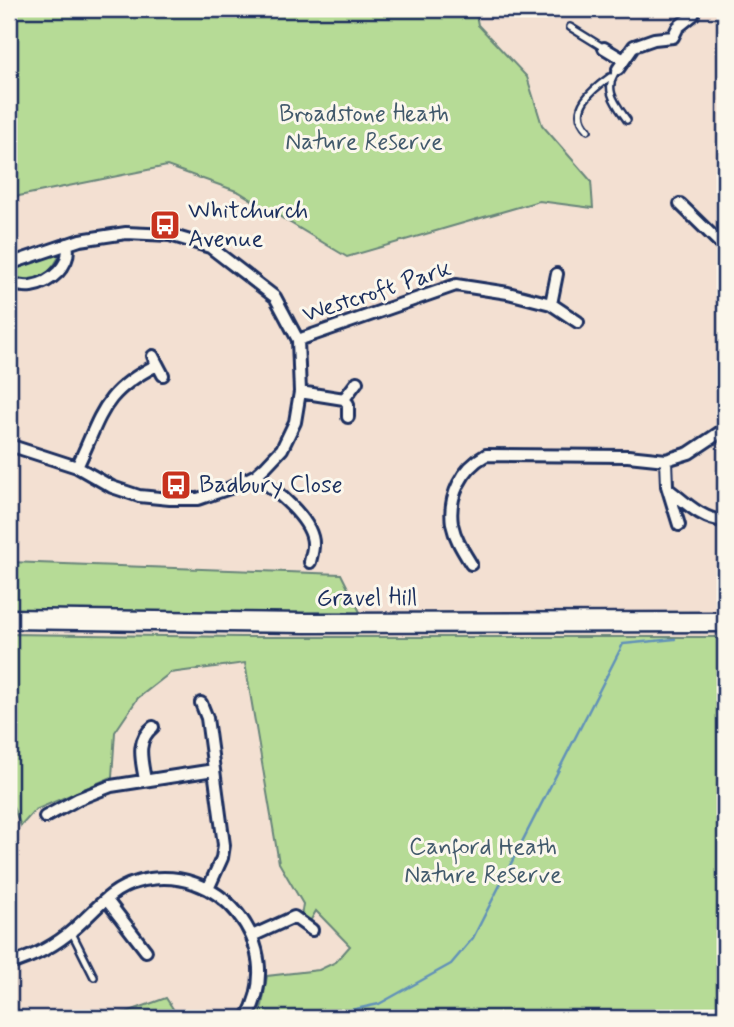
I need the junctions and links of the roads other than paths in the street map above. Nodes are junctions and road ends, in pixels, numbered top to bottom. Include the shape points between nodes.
1 (694, 9) edge
2 (570, 27) dead end
3 (604, 48) joint
4 (617, 69) junction
5 (627, 120) dead end
6 (588, 130) dead end
7 (680, 204) dead end
8 (67, 244) junction
9 (725, 248) edge
10 (9, 264) edge
11 (557, 274) dead end
12 (9, 283) edge
13 (551, 304) junction
14 (578, 322) dead end
15 (298, 340) junction
16 (158, 365) dead end
17 (357, 382) dead end
18 (300, 391) junction
19 (344, 399) junction
20 (348, 417) dead end
21 (725, 429) edge
22 (9, 445) edge
23 (666, 460) junction
24 (76, 467) junction
25 (256, 475) junction
26 (668, 489) junction
27 (725, 521) edge
28 (679, 525) dead end
29 (310, 562) dead end
30 (471, 564) dead end
31 (9, 619) edge
32 (725, 622) edge
33 (201, 703) dead end
34 (153, 727) dead end
35 (214, 770) junction
36 (145, 780) junction
37 (45, 817) dead end
38 (208, 889) junction
39 (106, 899) junction
40 (312, 930) dead end
41 (71, 931) junction
42 (252, 936) junction
43 (146, 951) dead end
44 (9, 964) edge
45 (94, 976) dead end
46 (247, 1018) edge

1 - 4 street via 673,37 634,46
2 - 3 lane
3 - 4 street
4 - 5 lane via 614,101
4 - 6 lane via 582,105 580,117
7 - 9 street
8 - 10 street
8 - 12 street via 67,257 49,280 28,287
8 - 15 street via 126,233 170,234 210,247 275,297
11 - 13 street
13 - 14 street, Westcroft Park
13 - 15 street, Westcroft Park via 456,285
15 - 18 street
16 - 24 street via 130,379 115,393 94,425
17 - 19 street
18 - 19 street
18 - 25 street via 295,422 282,449
19 - 20 street
21 - 23 street via 689,453
22 - 24 street
23 - 26 street
23 - 30 street via 511,454 486,455 474,461 458,486 452,522
24 - 25 street via 112,487 170,499 198,499
25 - 29 street via 309,527 314,544
26 - 27 street via 700,514
26 - 28 street
31 - 32 main road, Gravel Hill
33 - 35 street
34 - 36 street via 143,738 140,751
35 - 36 street
35 - 38 street via 224,845
36 - 37 street via 100,790
38 - 39 street via 187,880 153,878 120,888
38 - 42 street via 237,911
39 - 41 street
39 - 43 street
40 - 42 street via 295,917
41 - 44 street via 43,950
41 - 45 lane
42 - 46 street via 259,987

